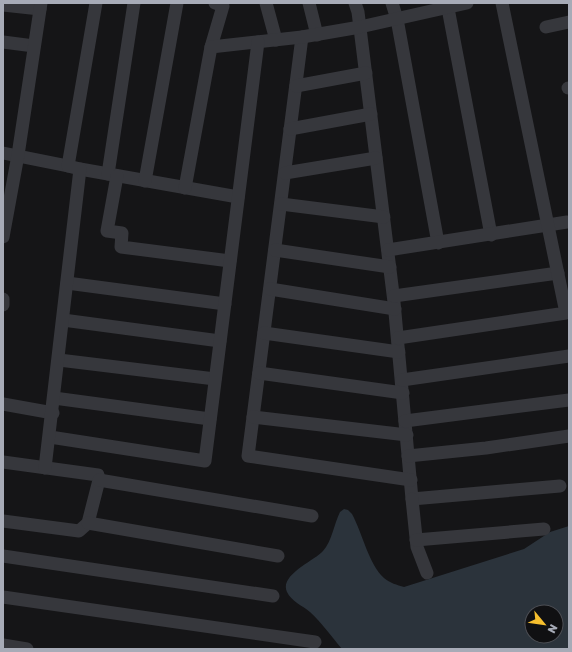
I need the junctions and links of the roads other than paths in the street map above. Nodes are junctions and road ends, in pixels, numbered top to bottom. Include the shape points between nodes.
1 (96, 3) edge
2 (134, 3) edge
3 (177, 3) edge
4 (215, 3) edge
5 (266, 3) edge
6 (309, 3) edge
7 (356, 3) edge
8 (392, 3) edge
9 (467, 3) edge
10 (502, 3) edge
11 (3, 5) edge
12 (447, 5) edge
13 (41, 6) edge
14 (396, 19) junction
15 (569, 22) edge
16 (360, 27) junction
17 (546, 27) dead end
18 (317, 35) junction
19 (302, 38) junction
20 (276, 40) junction
21 (3, 42) edge
22 (258, 42) junction
23 (34, 46) junction
24 (211, 47) junction
25 (366, 74) junction
26 (296, 86) junction
27 (371, 114) junction
28 (290, 129) junction
29 (3, 153) edge
30 (18, 155) junction
31 (376, 158) junction
32 (74, 168) junction
33 (285, 173) junction
34 (113, 175) junction
35 (146, 181) junction
36 (185, 188) junction
37 (238, 197) junction
38 (281, 204) junction
39 (384, 217) junction
40 (567, 222) dead end
41 (548, 225) junction
42 (491, 235) junction
43 (3, 237) edge
44 (438, 243) junction
45 (275, 250) junction
46 (388, 250) junction
47 (230, 261) junction
48 (390, 267) junction
49 (558, 273) junction
50 (67, 283) junction
51 (270, 289) junction
52 (3, 299) edge
53 (394, 302) junction
54 (225, 304) junction
55 (3, 305) edge
56 (63, 320) junction
57 (264, 333) junction
58 (398, 338) junction
59 (220, 340) junction
60 (399, 352) junction
61 (569, 356) edge
62 (59, 360) junction
63 (259, 373) junction
64 (215, 379) junction
65 (402, 386) junction
66 (54, 398) junction
67 (569, 400) edge
68 (3, 404) edge
69 (53, 413) junction
70 (253, 416) junction
71 (210, 419) junction
72 (405, 421) junction
73 (407, 434) junction
74 (569, 436) edge
75 (50, 437) junction
76 (408, 456) junction
77 (3, 462) edge
78 (45, 468) junction
79 (99, 480) junction
80 (411, 480) junction
81 (560, 486) dead end
82 (412, 499) junction
83 (312, 516) dead end
84 (3, 522) edge
85 (88, 523) junction
86 (544, 529) dead end
87 (416, 540) junction
88 (3, 556) edge
89 (278, 556) dead end
90 (427, 572) dead end
91 (273, 596) dead end
92 (3, 597) edge
93 (315, 642) dead end
94 (3, 645) edge
95 (27, 649) edge

1 - 32 street
2 - 34 street
3 - 35 street
4 - 24 street via 223,6
5 - 20 street
6 - 18 street
7 - 16 street
8 - 14 street
9 - 12 street
10 - 41 street
11 - 13 street
12 - 14 street
12 - 42 street
13 - 23 street
14 - 16 street
14 - 44 street
15 - 17 street
16 - 18 street
16 - 25 street
18 - 19 street
19 - 20 street
19 - 26 street
20 - 22 street
21 - 23 street
22 - 24 street
22 - 37 street
23 - 30 street
24 - 36 street
25 - 26 street
25 - 27 street
26 - 28 street
27 - 28 street
27 - 31 street
28 - 33 street
29 - 30 street
30 - 32 street
30 - 43 street
31 - 33 street
31 - 39 street
32 - 34 street
32 - 50 street
33 - 38 street
34 - 35 street
34 - 47 street via 107,231 122,233 121,248
35 - 36 street
36 - 37 street
37 - 47 street
38 - 39 street
38 - 45 street
39 - 46 street
40 - 41 street
41 - 42 street
41 - 49 street
42 - 44 street
44 - 46 street
45 - 48 street
45 - 51 street
46 - 48 street
47 - 54 street
48 - 53 street
49 - 53 street
49 - 58 street via 566,313
50 - 54 street
50 - 56 street
51 - 53 street
51 - 57 street
52 - 55 street
53 - 58 street
54 - 59 street
56 - 59 street
56 - 62 street
57 - 60 street
57 - 63 street
58 - 60 street
59 - 64 street
60 - 65 street
61 - 65 street
62 - 64 street
62 - 66 street
63 - 65 street
63 - 70 street
64 - 71 street
65 - 72 street
66 - 69 street
66 - 71 street
67 - 72 street
68 - 69 street
69 - 75 street
70 - 73 street
70 - 80 street via 248,456
71 - 75 street via 205,461
72 - 73 street
73 - 76 street
74 - 76 street
75 - 78 street
76 - 80 street
77 - 78 street
78 - 79 street via 98,475
79 - 83 street
79 - 85 street
80 - 82 street
81 - 82 street
82 - 87 street
84 - 85 street via 79,531
85 - 89 street
86 - 87 street
87 - 90 street via 416,547
88 - 91 street
92 - 93 street
94 - 95 street

